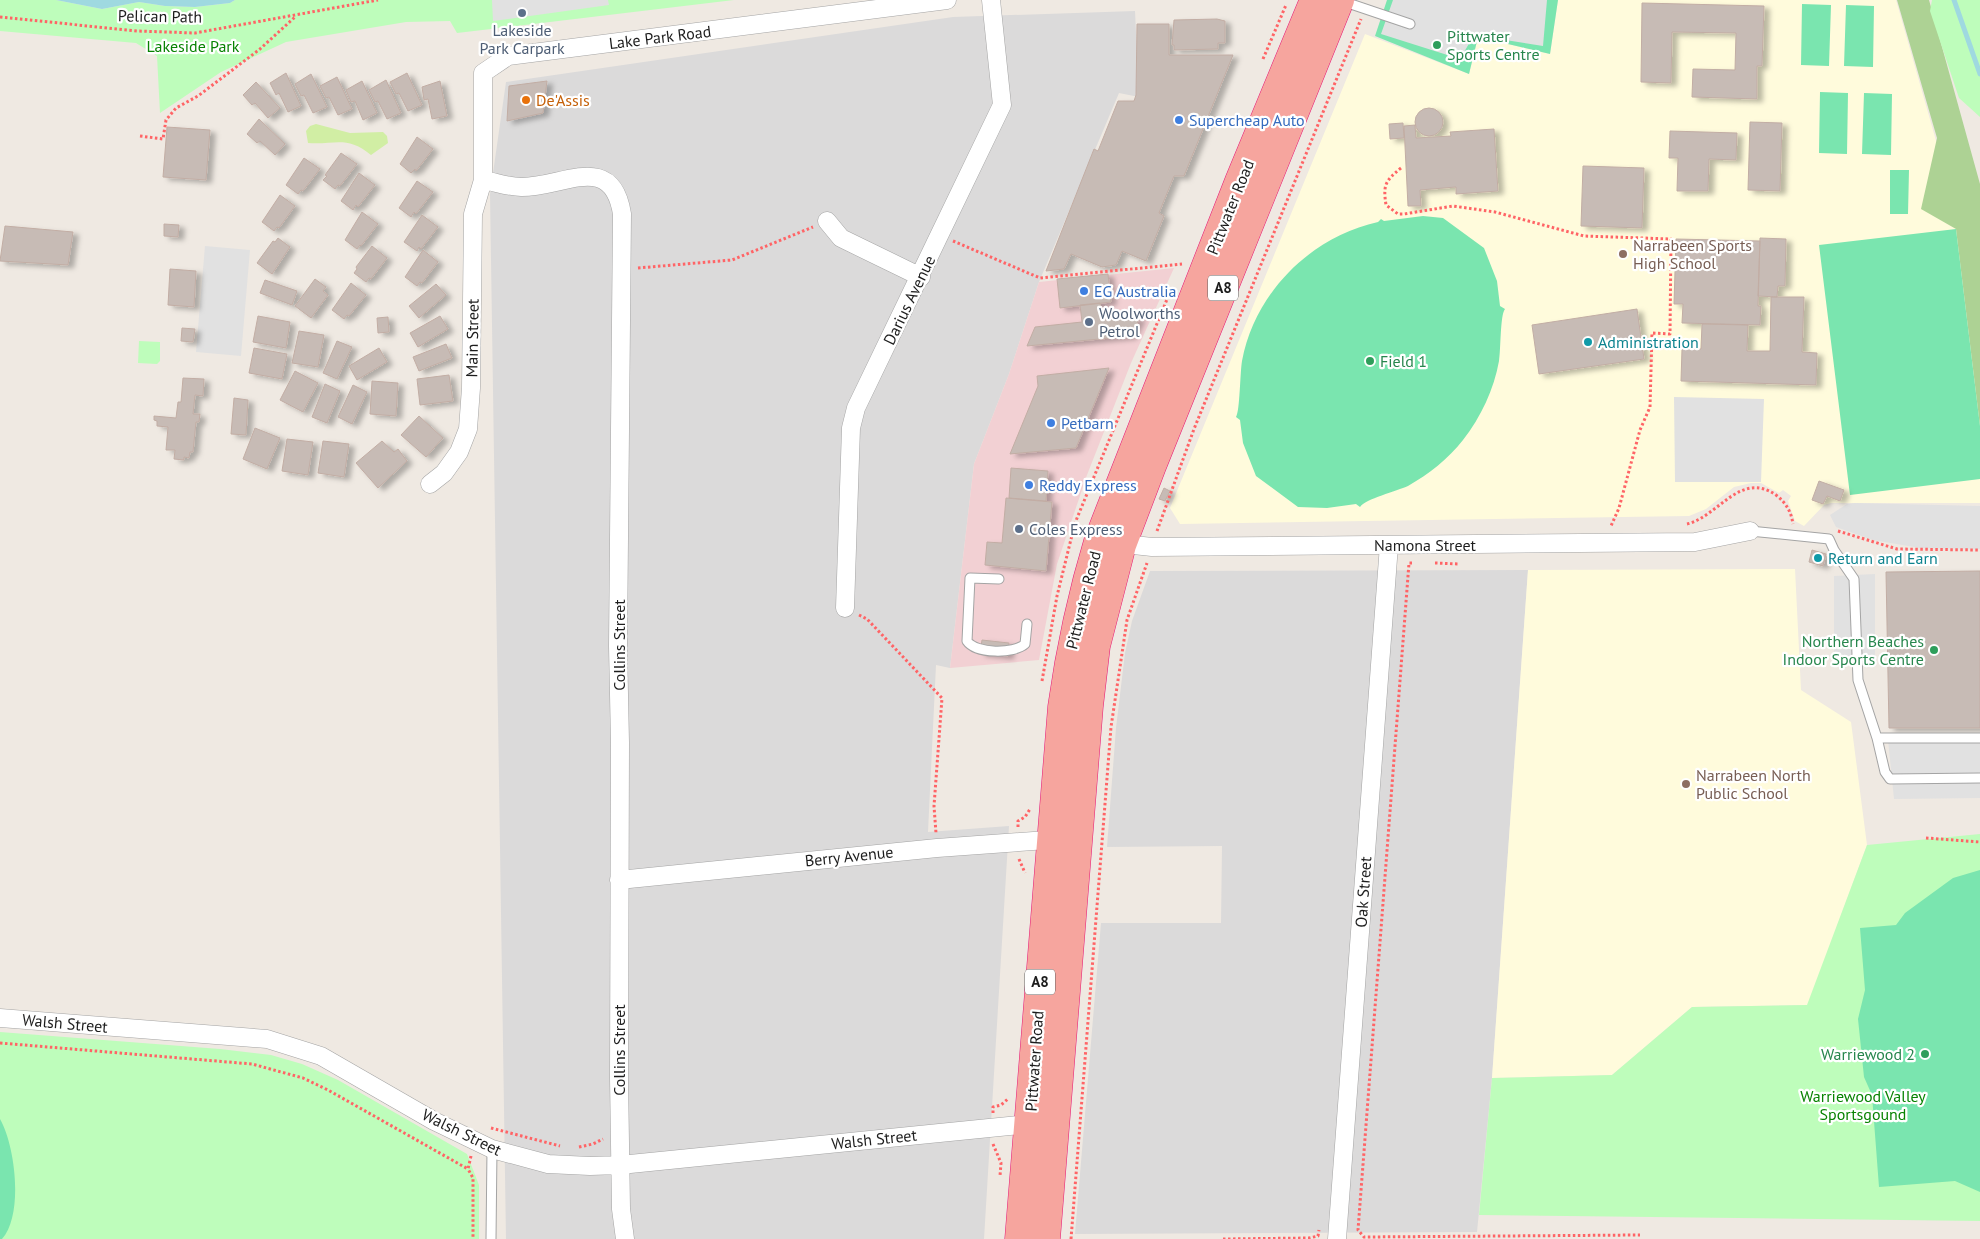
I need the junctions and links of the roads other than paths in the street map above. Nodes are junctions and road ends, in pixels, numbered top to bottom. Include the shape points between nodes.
1 (947, 0) edge
2 (991, 0) edge
3 (1314, 0) edge
4 (1339, 0) edge
5 (1410, 24) dead end
6 (483, 180) junction
7 (827, 221) road end
8 (921, 277) junction
9 (430, 484) dead end
10 (1750, 531) joint
11 (1110, 541) junction
12 (1389, 545) junction
13 (999, 579) dead end
14 (845, 608) road end
15 (1027, 624) dead end
16 (1878, 738) junction
17 (1980, 738) edge
18 (1980, 778) edge
19 (1051, 839) junction
20 (1079, 839) junction
21 (619, 880) junction
22 (0, 1018) edge
23 (1029, 1124) junction
24 (492, 1149) junction
25 (620, 1165) junction
26 (491, 1239) edge
27 (625, 1239) edge
28 (1019, 1239) edge
29 (1046, 1239) edge
30 (1336, 1239) edge

1 - 6 street, Lake Park Road via 508,56 483,73
2 - 8 street, Darius Avenue via 1002,105
3 - 11 highway, Pittwater Road / A8 via 1239,181
4 - 5 lane
4 - 11 highway, Pittwater Road / A8 via 1152,466
6 - 9 street, Main Street via 473,214 472,388 468,430 459,452 444,474
6 - 21 street, Collins Street via 522,187 579,176 600,178 614,187 620,200
7 - 8 street via 841,238
8 - 14 street, Darius Avenue via 856,408 851,428
10 - 12 street, Namona Street via 1695,542
10 - 16 lane via 1830,539 1854,579 1858,680
11 - 12 street, Namona Street via 1152,547
11 - 19 highway, Pittwater Road / A8 via 1082,598 1070,647
11 - 20 highway, Pittwater Road / A8 via 1088,706
12 - 30 street, Oak Street
13 - 15 lane via 970,578 966,637 969,644 980,649 1019,648 1025,644
16 - 17 lane
16 - 18 lane via 1885,772 1890,779
19 - 20 street, Berry Avenue
19 - 21 street, Berry Avenue
19 - 23 highway, Pittwater Road / A8
20 - 29 highway, Pittwater Road / A8
21 - 25 street, Collins Street
22 - 24 street, Walsh Street via 267,1039 321,1056 434,1121
23 - 25 street, Walsh Street
23 - 28 highway, Pittwater Road / A8
24 - 25 street, Walsh Street via 548,1164
24 - 26 lane
25 - 27 street, Collins Street

